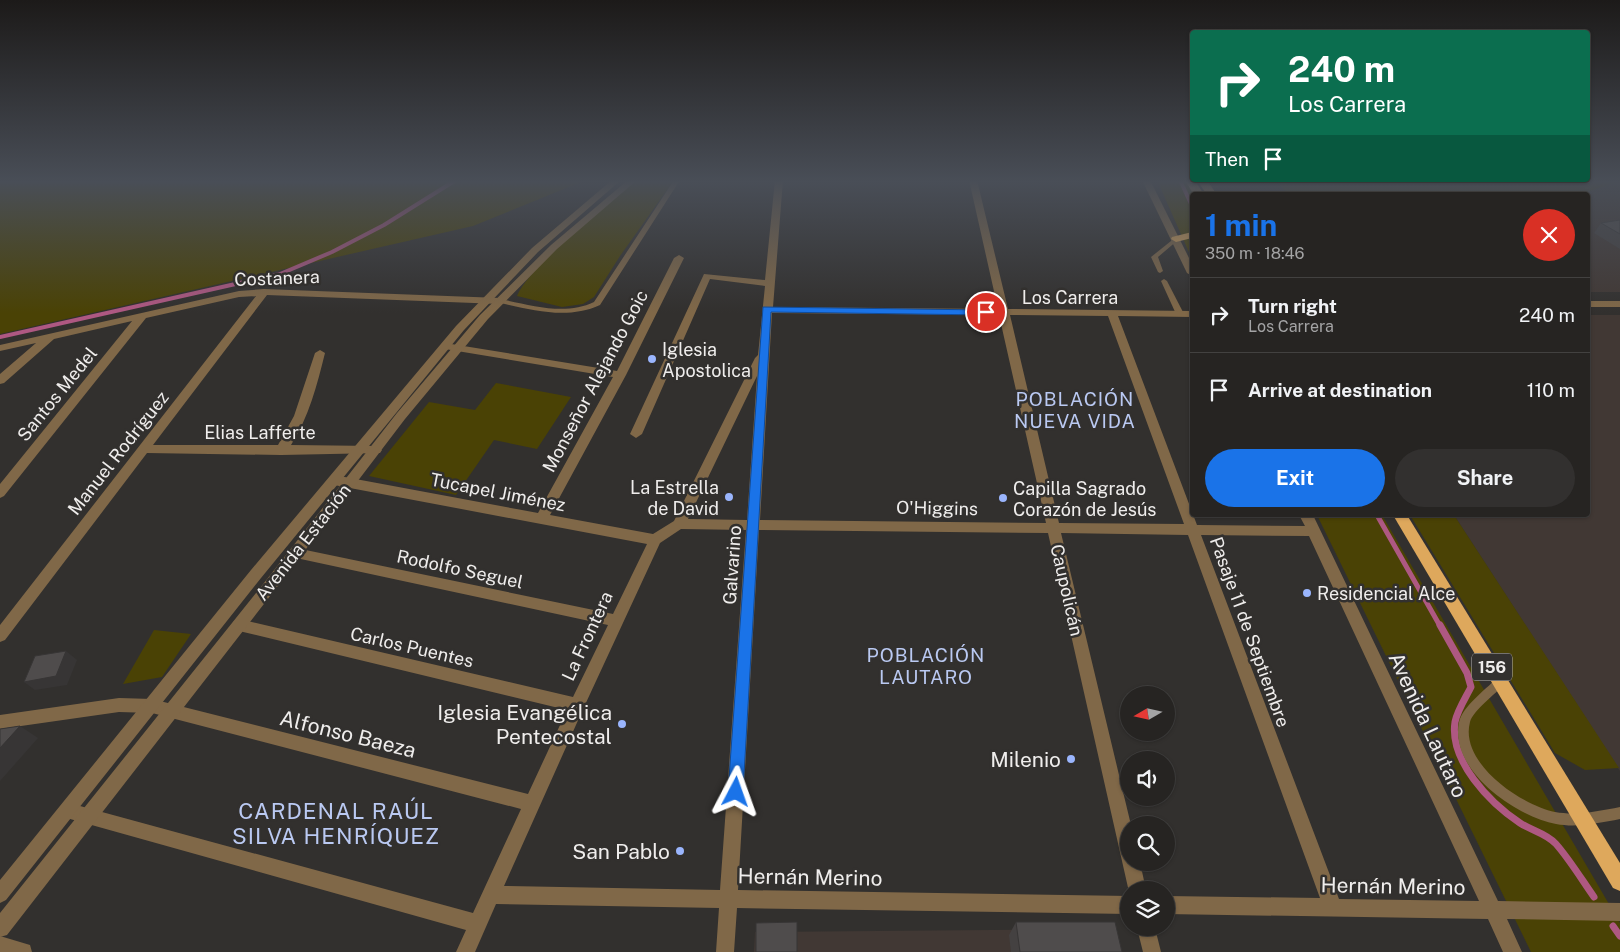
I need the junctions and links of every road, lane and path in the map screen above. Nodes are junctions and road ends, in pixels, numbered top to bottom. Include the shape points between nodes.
1 (563, 224) edge
2 (580, 224) edge
3 (648, 224) edge
4 (775, 224) edge
5 (983, 224) edge
6 (1169, 224) edge
7 (1190, 236) edge
8 (1176, 239) junction
9 (679, 258) dead end
10 (1190, 269) edge
11 (1160, 271) dead end
12 (1164, 281) dead end
13 (769, 283) junction
14 (264, 292) junction
15 (485, 299) junction
16 (500, 301) junction
17 (1590, 304) edge
18 (1620, 304) edge
19 (767, 310) junction
20 (1005, 313) junction
21 (1112, 313) junction
22 (1180, 314) junction
23 (1190, 314) edge
24 (142, 316) junction
25 (51, 336) junction
26 (0, 348) edge
27 (451, 348) junction
28 (764, 351) junction
29 (320, 353) dead end
30 (620, 375) junction
31 (0, 380) edge
32 (636, 434) dead end
33 (144, 449) junction
34 (360, 450) junction
35 (376, 450) junction
36 (281, 451) junction
37 (334, 480) junction
38 (349, 483) junction
39 (0, 494) edge
40 (1307, 517) edge
41 (1401, 517) edge
42 (541, 520) junction
43 (679, 524) junction
44 (754, 525) junction
45 (1052, 528) junction
46 (1192, 529) junction
47 (1313, 531) junction
48 (655, 540) junction
49 (296, 553) junction
50 (617, 622) junction
51 (239, 625) junction
52 (0, 636) edge
53 (1500, 682) junction
54 (577, 705) junction
55 (152, 706) junction
56 (171, 711) junction
57 (0, 722) edge
58 (533, 804) junction
59 (69, 811) junction
60 (1620, 813) edge
61 (89, 816) junction
62 (1120, 816) edge
63 (1583, 820) junction
64 (1620, 881) edge
65 (0, 894) edge
66 (490, 895) junction
67 (729, 899) junction
68 (1120, 905) edge
69 (1175, 905) edge
70 (1333, 908) junction
71 (1492, 910) junction
72 (1620, 912) edge
73 (478, 924) junction
74 (0, 928) edge
75 (1148, 936) edge
76 (0, 945) edge
77 (23, 952) edge
78 (465, 952) edge
79 (725, 952) edge
80 (1152, 952) edge
81 (1512, 952) edge

1 - 15 street, Avenida Estación
2 - 16 street, Avenida Estación
3 - 16 lane via 597,303 585,310 570,312
4 - 13 street, Galvarino
5 - 20 street, Caupolicán
6 - 8 street
7 - 8 highway
8 - 10 street
8 - 11 lane via 1154,257
9 - 30 street, Monseñor Alejando Goic
12 - 22 lane
13 - 19 street, Galvarino
13 - 32 street via 707,276
14 - 15 street, Costanera
14 - 24 street, Costanera via 239,294
14 - 33 street, Manuel Rodríguez
15 - 16 street, Costanera
15 - 27 street, Avenida Estación
16 - 27 street, Avenida Estación
17 - 18 street
19 - 20 street, Los Carrera
19 - 28 street, Galvarino
20 - 21 street, Los Carrera
20 - 45 street, Caupolicán
21 - 22 street, Los Carrera
21 - 46 street, Pasaje 11 de Septiembre
22 - 23 street, Los Carrera
24 - 25 street, Costanera
24 - 39 street, Santos Medel
25 - 26 street, Costanera
25 - 31 street
27 - 30 street
27 - 34 street, Avenida Estación
27 - 35 street, Avenida Estación
28 - 43 street
28 - 44 street, Galvarino
29 - 36 street via 304,409
30 - 42 street, Monseñor Alejando Goic
33 - 36 street, Elias Lafferte
33 - 52 street, Manuel Rodríguez
34 - 35 street, Elias Lafferte
34 - 36 street, Elias Lafferte
34 - 37 street, Avenida Estación
35 - 38 street, Avenida Estación
37 - 38 street, Tucapel Jiménez
37 - 55 street, Avenida Estación
38 - 42 street, Tucapel Jiménez
38 - 49 street, Avenida Estación
40 - 47 street, Avenida Lautaro
41 - 53 highway, 156
42 - 48 street, Tucapel Jiménez
43 - 44 street, O'Higgins
43 - 48 street
44 - 45 street, O'Higgins
44 - 67 street, Galvarino
45 - 46 street, O'Higgins
45 - 62 street, Caupolicán
46 - 47 street, O'Higgins
46 - 70 street, Pasaje 11 de Septiembre
47 - 71 street, Avenida Lautaro
48 - 50 street, La Frontera
49 - 50 street, Rodolfo Seguel
49 - 51 street, Avenida Estación
50 - 54 street, La Frontera
51 - 54 street, Carlos Puentes
51 - 56 street, Avenida Estación
53 - 63 highway, 156
53 - 63 lane via 1465,719 1464,740 1476,764 1496,788 1523,806 1553,818
54 - 58 street, La Frontera
55 - 56 street, Alfonso Baeza
55 - 57 street, Alfonso Baeza via 119,704
55 - 59 street, Avenida Estación
56 - 58 street, Alfonso Baeza
56 - 61 street, Avenida Estación
58 - 66 street, La Frontera
59 - 61 street
59 - 65 street, Avenida Estación
60 - 63 lane
61 - 73 street
61 - 74 street, Avenida Estación
63 - 64 highway, 156
66 - 67 street, Hernán Merino
66 - 73 street, La Frontera
67 - 68 street, Hernán Merino
67 - 79 street, Galvarino
69 - 70 street, Hernán Merino
70 - 71 street, Hernán Merino
71 - 72 street, Hernán Merino
71 - 81 street, Avenida Lautaro
73 - 78 street, La Frontera
75 - 80 street
76 - 77 street

